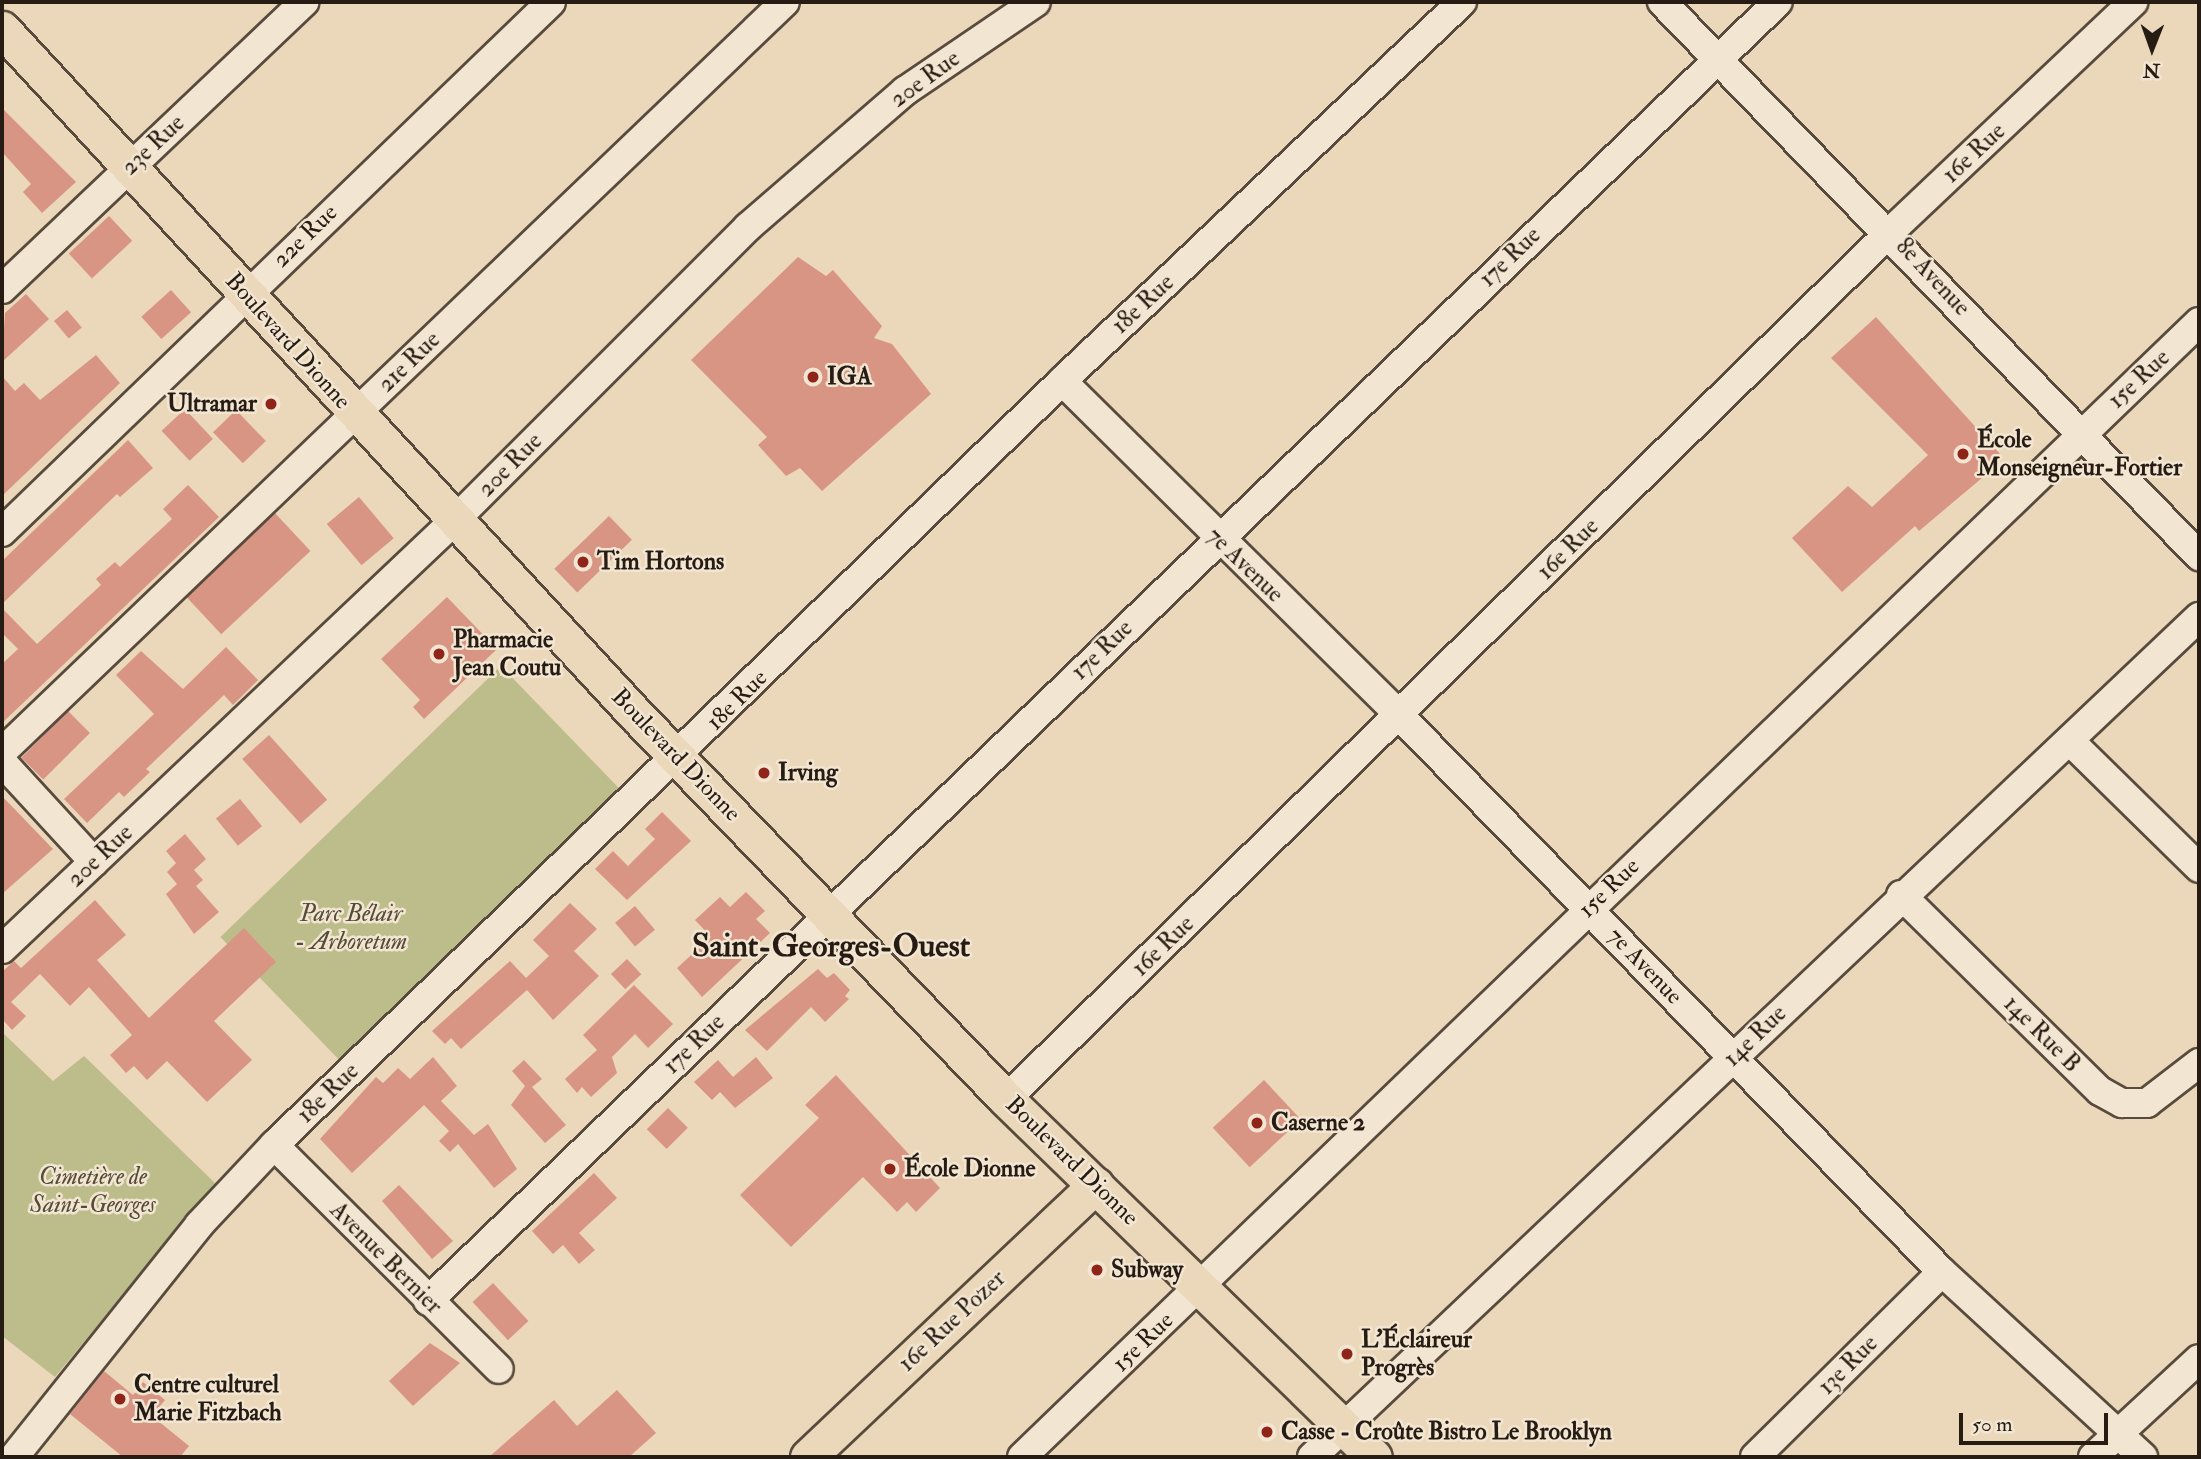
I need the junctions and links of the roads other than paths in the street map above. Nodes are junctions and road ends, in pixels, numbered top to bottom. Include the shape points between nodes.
1 (304, 2) edge
2 (551, 2) edge
3 (785, 2) edge
4 (1036, 2) edge
5 (1462, 2) edge
6 (1662, 2) edge
7 (1778, 2) edge
8 (2133, 2) edge
9 (2, 29) edge
10 (1716, 60) junction
11 (130, 167) junction
12 (1890, 232) junction
13 (2, 289) edge
14 (245, 293) junction
15 (2199, 322) edge
16 (1062, 381) junction
17 (354, 415) junction
18 (2081, 433) junction
19 (456, 519) junction
20 (2, 532) edge
21 (1217, 538) junction
22 (2199, 556) edge
23 (2199, 617) edge
24 (1399, 715) junction
25 (2072, 743) junction
26 (2, 752) edge
27 (678, 758) junction
28 (2, 762) edge
29 (94, 862) junction
30 (2199, 868) edge
31 (1901, 895) junction
32 (1588, 908) junction
33 (828, 914) junction
34 (2, 949) edge
35 (1733, 1057) junction
36 (2199, 1063) edge
37 (1006, 1099) junction
38 (274, 1145) junction
39 (1096, 1185) junction
40 (1942, 1272) junction
41 (1203, 1285) junction
42 (428, 1301) junction
43 (2199, 1359) edge
44 (499, 1369) dead end
45 (1343, 1427) junction
46 (2118, 1432) junction
47 (14, 1457) edge
48 (808, 1457) edge
49 (1022, 1457) edge
50 (1311, 1457) edge
51 (1374, 1457) edge
52 (1755, 1457) edge
53 (2093, 1457) edge
54 (2143, 1457) edge

1 - 11 street, 23e Rue
2 - 14 street, 22e Rue
3 - 17 street, 21e Rue
4 - 19 street, 20e Rue via 905,91 748,227
5 - 16 street, 18e Rue
6 - 10 street, 8e Avenue
7 - 10 street, 17e Rue
8 - 12 street, 16e Rue
9 - 11 main road, Boulevard Dionne
10 - 12 street, 8e Avenue
10 - 21 street, 17e Rue
11 - 13 street, 23e Rue
11 - 14 main road, Boulevard Dionne
12 - 18 street, 8e Avenue
12 - 24 street, 16e Rue
14 - 17 main road, Boulevard Dionne
14 - 20 street, 22e Rue
15 - 18 street, 15e Rue
16 - 21 street, 7e Avenue
16 - 27 street, 18e Rue
17 - 19 main road, Boulevard Dionne
17 - 26 street, 21e Rue
18 - 22 street, 8e Avenue
18 - 32 street, 15e Rue
19 - 27 main road, Boulevard Dionne
19 - 29 street, 20e Rue
21 - 24 street, 7e Avenue
21 - 33 street, 17e Rue
23 - 25 street, 14e Rue
24 - 32 street, 7e Avenue
24 - 37 street, 16e Rue
25 - 30 street
25 - 31 street, 14e Rue
27 - 33 main road, Boulevard Dionne
27 - 38 street, 18e Rue
28 - 29 street
29 - 34 street, 20e Rue
31 - 35 street, 14e Rue
31 - 36 street, 14e Rue B via 2100,1091 2122,1103 2147,1103
32 - 35 street, 7e Avenue
32 - 41 street, 15e Rue
33 - 37 main road, Boulevard Dionne
33 - 42 street, 17e Rue
35 - 40 street, 7e Avenue
35 - 45 street, 14e Rue
37 - 39 main road, Boulevard Dionne
38 - 42 street, Avenue Bernier
38 - 47 street, 18e Rue via 199,1225
39 - 41 main road, Boulevard Dionne
39 - 48 main road, 16e Rue Pozer
40 - 46 street, 7e Avenue
40 - 52 street, 13e Rue
41 - 45 main road, Boulevard Dionne
41 - 49 street, 15e Rue
42 - 44 street, Avenue Bernier
43 - 46 street
45 - 50 street, 14e Rue
45 - 51 main road, Boulevard Dionne
46 - 53 street
46 - 54 street, 7e Avenue

